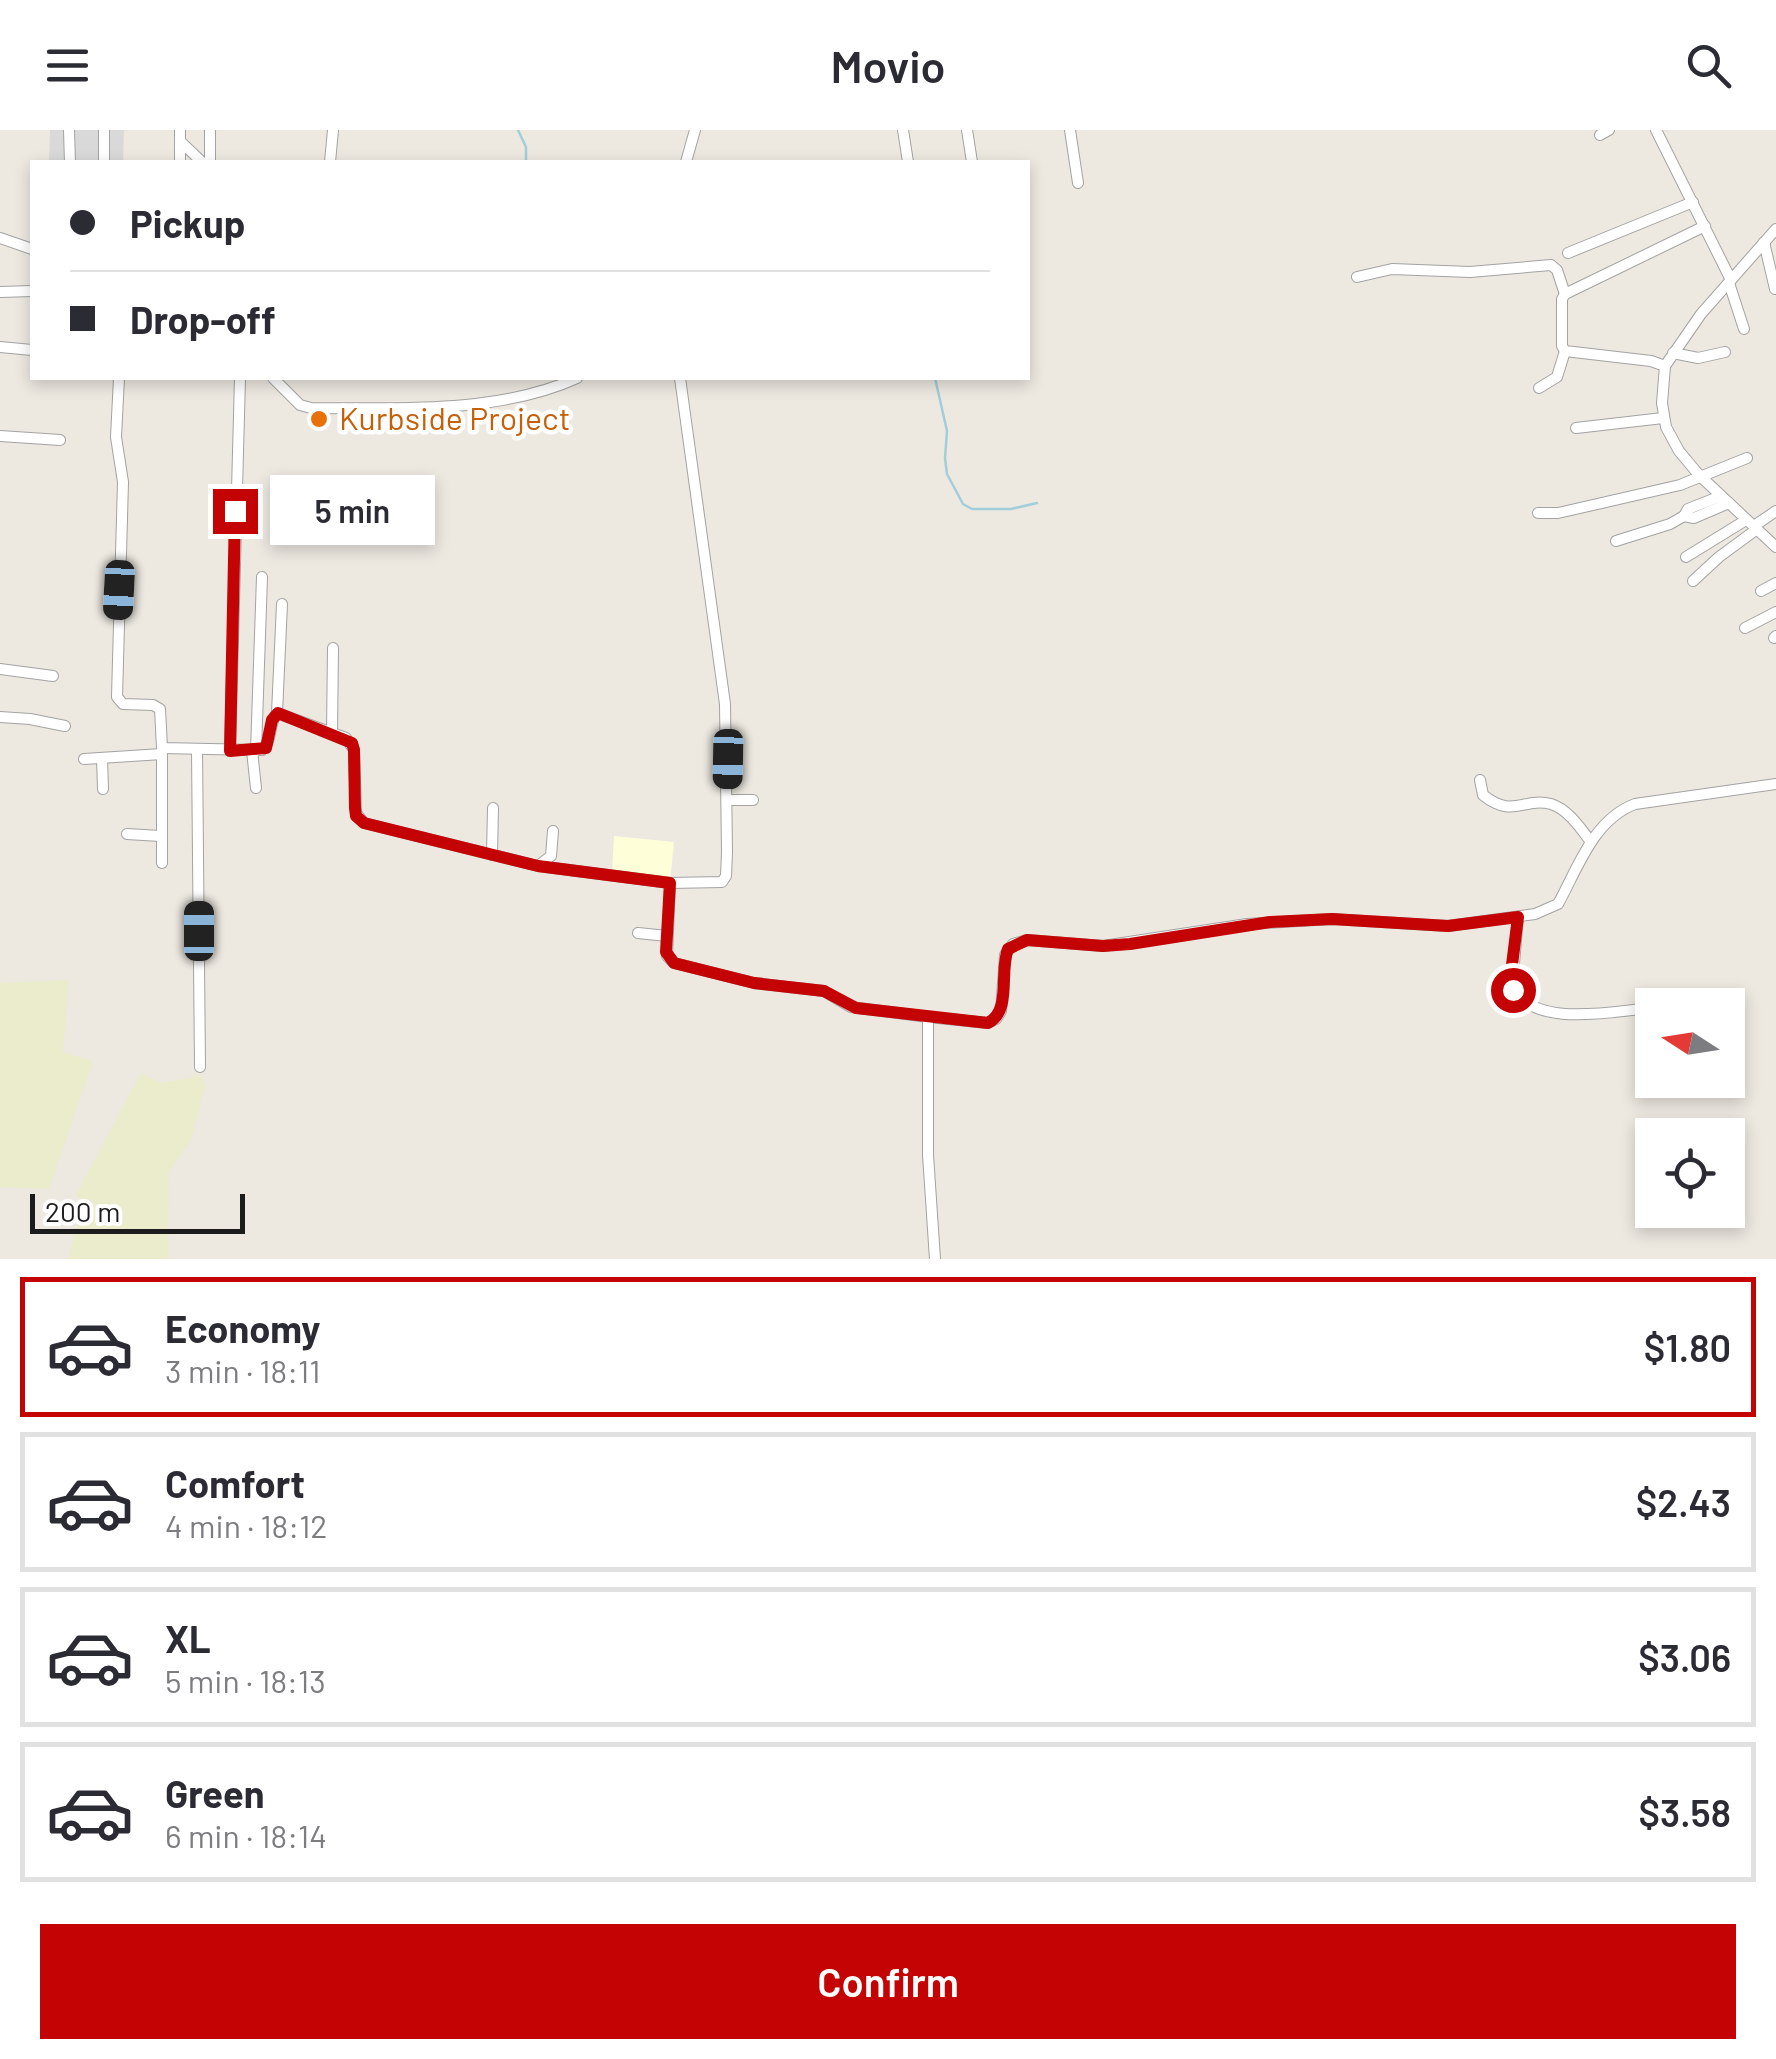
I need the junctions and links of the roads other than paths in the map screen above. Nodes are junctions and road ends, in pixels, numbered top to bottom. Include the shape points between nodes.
1 (70, 130) edge
2 (104, 130) edge
3 (210, 130) edge
4 (332, 130) edge
5 (694, 130) edge
6 (903, 130) edge
7 (968, 130) edge
8 (1070, 130) edge
9 (1656, 130) edge
10 (180, 136) edge
11 (70, 160) edge
12 (104, 160) edge
13 (200, 160) edge
14 (210, 160) edge
15 (330, 160) edge
16 (686, 160) edge
17 (908, 160) edge
18 (972, 160) edge
19 (1078, 183) dead end
20 (1693, 202) junction
21 (1705, 226) junction
22 (1776, 229) edge
23 (0, 238) edge
24 (1764, 242) junction
25 (30, 248) edge
26 (1568, 253) dead end
27 (1357, 276) dead end
28 (1730, 281) junction
29 (1775, 289) edge
30 (30, 291) edge
31 (0, 292) edge
32 (1566, 294) junction
33 (1744, 329) dead end
34 (0, 347) edge
35 (30, 350) edge
36 (1566, 352) junction
37 (1724, 352) dead end
38 (1674, 354) junction
39 (1665, 366) junction
40 (119, 380) edge
41 (240, 380) edge
42 (275, 380) edge
43 (571, 380) edge
44 (680, 380) edge
45 (1539, 388) dead end
46 (1663, 418) junction
47 (1576, 428) dead end
48 (0, 436) edge
49 (60, 440) dead end
50 (1747, 458) dead end
51 (1699, 475) junction
52 (1725, 500) junction
53 (1776, 511) edge
54 (1538, 513) dead end
55 (1752, 525) junction
56 (1616, 540) dead end
57 (1776, 547) edge
58 (1686, 557) dead end
59 (262, 576) dead end
60 (1693, 581) dead end
61 (1776, 582) edge
62 (1762, 591) dead end
63 (282, 604) dead end
64 (1776, 612) edge
65 (1745, 628) dead end
66 (333, 648) dead end
67 (0, 670) edge
68 (53, 676) dead end
69 (278, 713) junction
70 (0, 718) edge
71 (65, 726) dead end
72 (332, 733) junction
73 (198, 750) junction
74 (162, 751) junction
75 (230, 751) junction
76 (254, 751) junction
77 (84, 758) dead end
78 (102, 758) junction
79 (1480, 780) dead end
80 (1776, 784) edge
81 (256, 788) dead end
82 (103, 789) dead end
83 (727, 800) junction
84 (753, 800) dead end
85 (493, 808) dead end
86 (553, 831) dead end
87 (127, 834) dead end
88 (160, 836) junction
89 (1591, 842) junction
90 (492, 855) junction
91 (162, 863) dead end
92 (538, 866) junction
93 (670, 883) junction
94 (1518, 917) junction
95 (638, 932) dead end
96 (667, 936) junction
97 (1635, 1009) edge
98 (928, 1017) junction
99 (200, 1067) dead end
100 (935, 1259) edge

1 - 11 street
2 - 12 street
3 - 14 street
4 - 15 street
5 - 16 street
6 - 17 street
7 - 18 street
8 - 19 street
9 - 20 street
10 - 13 street
20 - 21 street
20 - 26 street
21 - 28 street
21 - 32 street
22 - 24 street
23 - 25 street
24 - 28 street
24 - 29 street
27 - 32 street via 1551,265
28 - 33 street
28 - 38 street
30 - 31 street
32 - 36 street
34 - 35 street
36 - 39 street
36 - 45 street via 1557,377
37 - 38 street
38 - 39 street
39 - 46 street
40 - 74 street via 117,697 123,704 160,709
41 - 75 street
42 - 43 street via 311,408 439,407
44 - 83 street via 722,676
46 - 47 street
46 - 51 street
48 - 49 street
50 - 51 street
51 - 52 street
51 - 54 street via 1642,495
52 - 55 street
52 - 56 street via 1694,518
53 - 55 street
55 - 57 street
55 - 58 street
55 - 60 street
59 - 76 street
61 - 62 street
63 - 69 street
64 - 65 street
66 - 72 street
67 - 68 street
69 - 72 street
69 - 76 street via 268,744
70 - 71 street
72 - 90 street via 354,750 360,820
73 - 74 street
73 - 75 street
73 - 99 street
74 - 78 street
74 - 88 street
75 - 76 street
76 - 81 street
77 - 78 street
78 - 82 street
79 - 89 street via 1483,795 1503,808 1556,806
80 - 89 street via 1635,804
83 - 84 street
83 - 93 street via 724,880
85 - 90 street
86 - 92 street via 551,856
87 - 88 street
88 - 91 street
89 - 94 street via 1558,904
90 - 92 street
92 - 93 street
93 - 96 street
94 - 97 street via 1512,987 1528,1005 1556,1014
94 - 98 street via 1448,926 1332,919 1259,923 1103,946 1027,940 1005,956 996,1019
95 - 96 street
96 - 98 street via 667,956 674,963 824,991 850,1008
98 - 100 street

